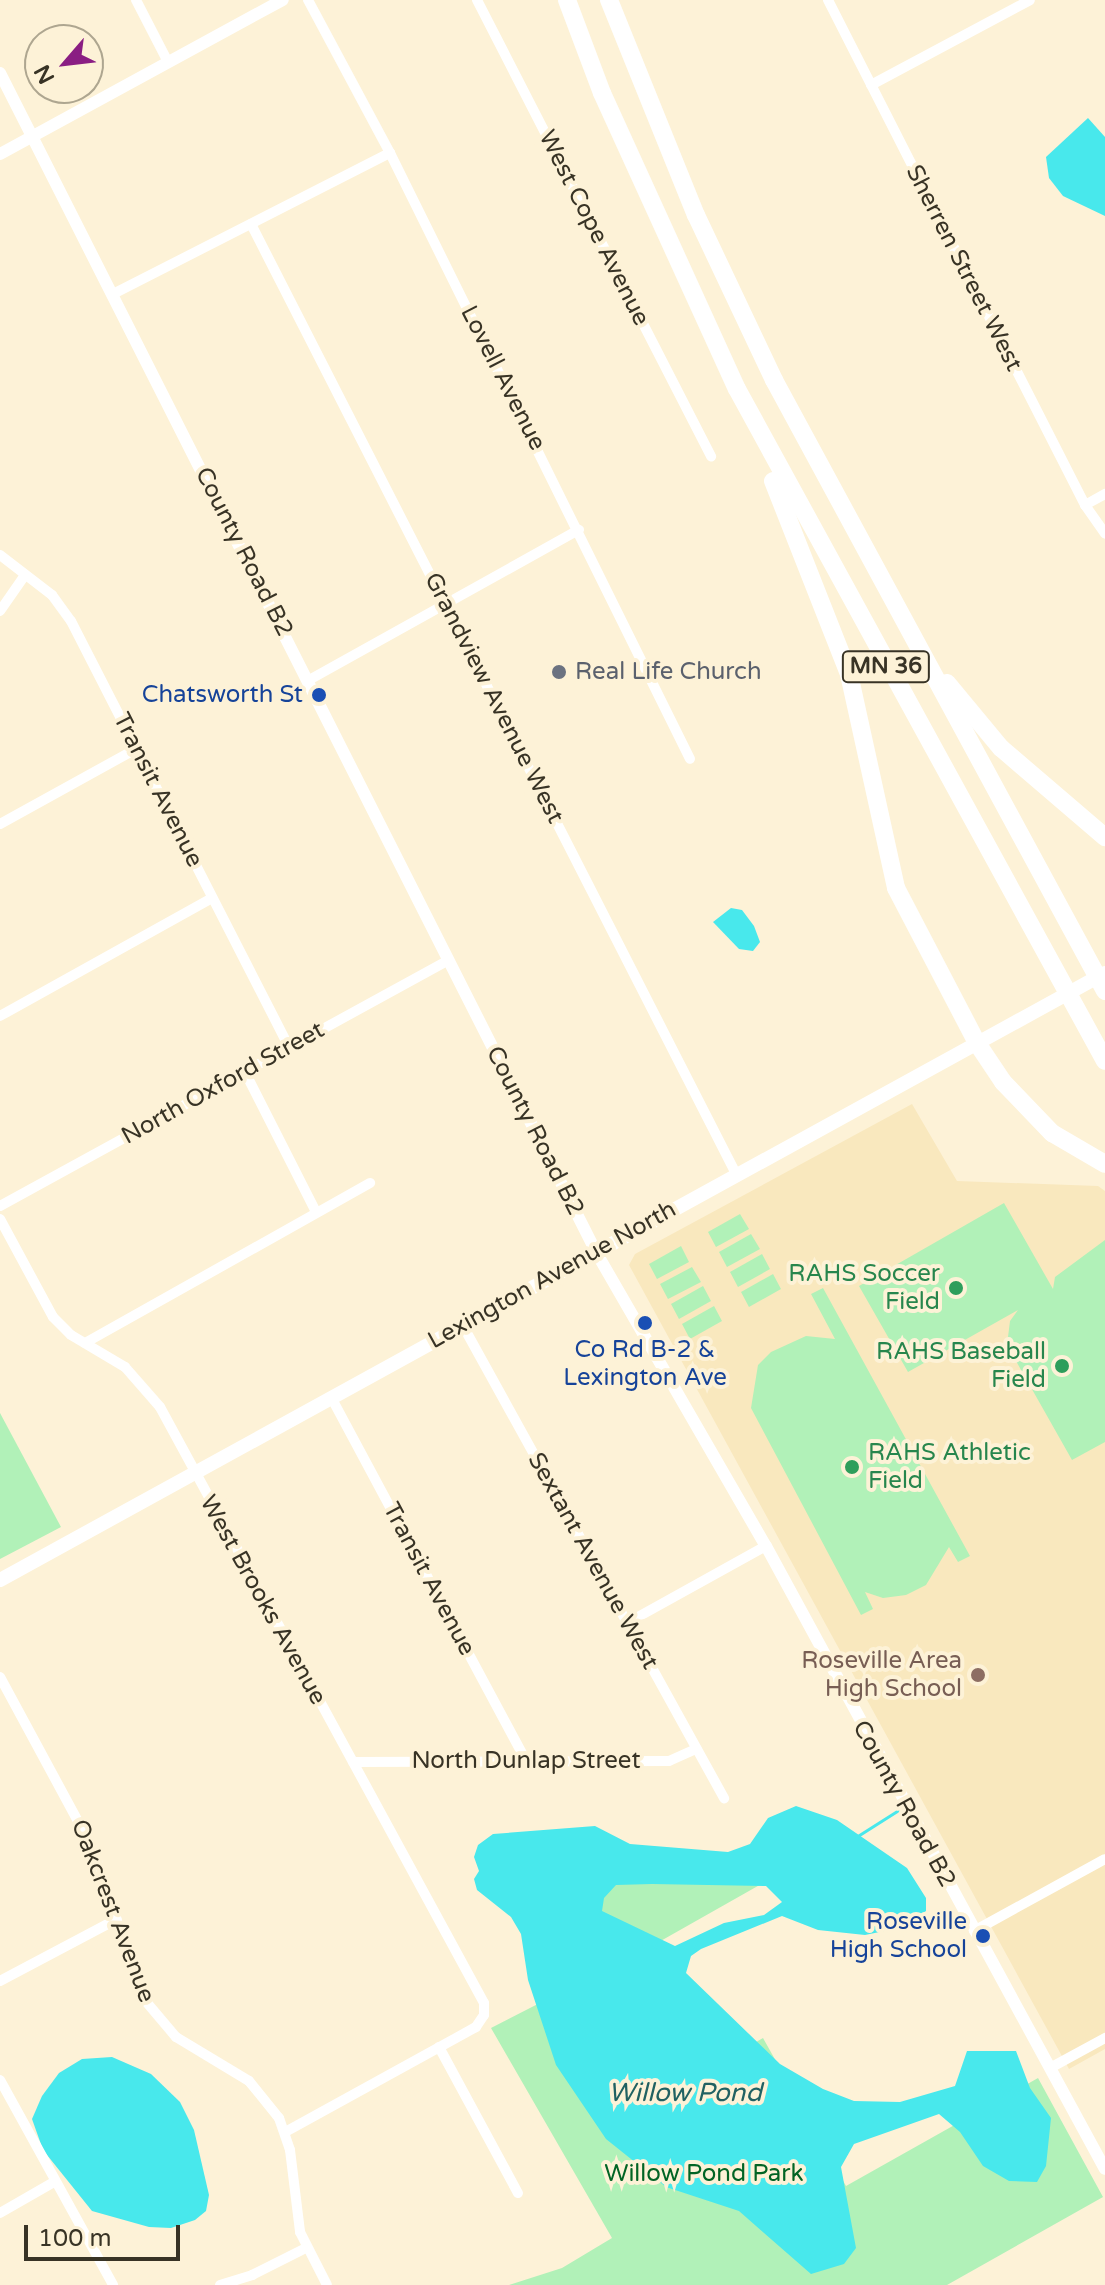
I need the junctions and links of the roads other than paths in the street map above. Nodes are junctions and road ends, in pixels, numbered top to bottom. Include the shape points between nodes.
1 (136, 0) edge
2 (283, 0) edge
3 (308, 0) edge
4 (477, 0) edge
5 (567, 0) edge
6 (609, 0) edge
7 (828, 0) edge
8 (1030, 0) edge
9 (168, 62) junction
10 (0, 73) edge
11 (871, 85) junction
12 (32, 137) junction
13 (390, 153) junction
14 (0, 154) edge
15 (251, 224) junction
16 (113, 294) junction
17 (726, 368) junction
18 (711, 456) dead end
19 (1105, 494) edge
20 (1085, 505) junction
21 (579, 530) junction
22 (1105, 534) edge
23 (0, 555) edge
24 (25, 575) junction
25 (877, 578) junction
26 (446, 605) junction
27 (0, 611) edge
28 (309, 680) junction
29 (136, 749) junction
30 (690, 759) dead end
31 (0, 824) edge
32 (1105, 837) edge
33 (212, 898) junction
34 (447, 961) junction
35 (1105, 972) edge
36 (1105, 991) edge
37 (0, 1016) edge
38 (977, 1043) junction
39 (289, 1047) junction
40 (1105, 1061) edge
41 (245, 1072) junction
42 (1105, 1164) edge
43 (736, 1174) junction
44 (370, 1183) dead end
45 (0, 1206) edge
46 (316, 1212) junction
47 (0, 1219) edge
48 (596, 1252) junction
49 (462, 1324) junction
50 (85, 1343) junction
51 (331, 1397) junction
52 (193, 1473) junction
53 (766, 1546) junction
54 (0, 1580) edge
55 (627, 1623) junction
56 (0, 1677) edge
57 (696, 1749) junction
58 (353, 1762) junction
59 (527, 1762) junction
60 (724, 1798) dead end
61 (1105, 1859) edge
62 (117, 1919) junction
63 (974, 1931) junction
64 (0, 1981) edge
65 (1105, 2038) edge
66 (439, 2047) junction
67 (1050, 2068) junction
68 (0, 2080) edge
69 (285, 2132) junction
70 (1105, 2169) edge
71 (54, 2182) junction
72 (518, 2193) dead end
73 (0, 2213) edge
74 (306, 2248) junction
75 (113, 2285) edge
76 (220, 2285) edge
77 (327, 2285) edge

1 - 9 street
2 - 9 street
3 - 13 street, Lovell Avenue
4 - 18 street, West Cope Avenue
5 - 17 highway, MN 36 via 608,107
6 - 25 highway, MN 36 via 731,293
7 - 11 street, Sherren Street West
8 - 11 street
9 - 12 street
10 - 12 street, County Road B2
11 - 20 street, Sherren Street West
12 - 14 street
12 - 16 street, County Road B2
13 - 15 street
13 - 21 street, Lovell Avenue
15 - 16 street
15 - 26 street, Grandview Avenue West
16 - 28 street, County Road B2
17 - 38 highway via 849,674 896,888
17 - 40 highway, MN 36
19 - 20 street
20 - 22 street, Sherren Street West
21 - 26 street
21 - 30 street, Lovell Avenue
23 - 24 street, Transit Avenue
24 - 27 street
24 - 29 street, Transit Avenue via 62,606
25 - 32 highway via 972,716 1014,760
25 - 36 highway, MN 36
26 - 28 street
26 - 43 street, Grandview Avenue West
28 - 34 street, County Road B2
29 - 31 street
29 - 33 street, Transit Avenue
33 - 37 street
33 - 39 street, Transit Avenue
34 - 39 street, North Oxford Street
34 - 48 street, County Road B2
35 - 38 main road, Lexington Avenue North
38 - 42 highway via 1037,1120
38 - 43 main road, Lexington Avenue North
39 - 41 street, North Oxford Street
41 - 45 street, North Oxford Street
41 - 46 street
43 - 48 main road, Lexington Avenue North
44 - 46 street
46 - 50 street
47 - 50 street, West Brooks Avenue via 46,1307
48 - 49 main road, Lexington Avenue North
48 - 53 street, County Road B2
49 - 51 main road, Lexington Avenue North
49 - 55 street, Sextant Avenue West
50 - 52 street, West Brooks Avenue via 145,1387
51 - 52 main road, Lexington Avenue North
51 - 59 street, Transit Avenue
52 - 54 main road, Lexington Avenue North
52 - 58 street, West Brooks Avenue
53 - 55 street
53 - 63 street, County Road B2
55 - 57 street, Sextant Avenue West
56 - 62 street, Oakcrest Avenue via 92,1847
57 - 59 street, North Dunlap Street via 669,1761
57 - 60 street, Sextant Avenue West
58 - 59 street, North Dunlap Street
58 - 66 street, West Brooks Avenue via 484,2003 476,2027
61 - 63 street
62 - 64 street
62 - 69 street, Oakcrest Avenue via 135,1982 151,2012 176,2037 249,2081 271,2104
63 - 67 street, County Road B2
65 - 67 street
66 - 69 street
66 - 72 street
67 - 70 street, County Road B2
68 - 71 street
69 - 74 street, Oakcrest Avenue
71 - 73 street
71 - 75 street
74 - 76 street
74 - 77 street, Oakcrest Avenue

